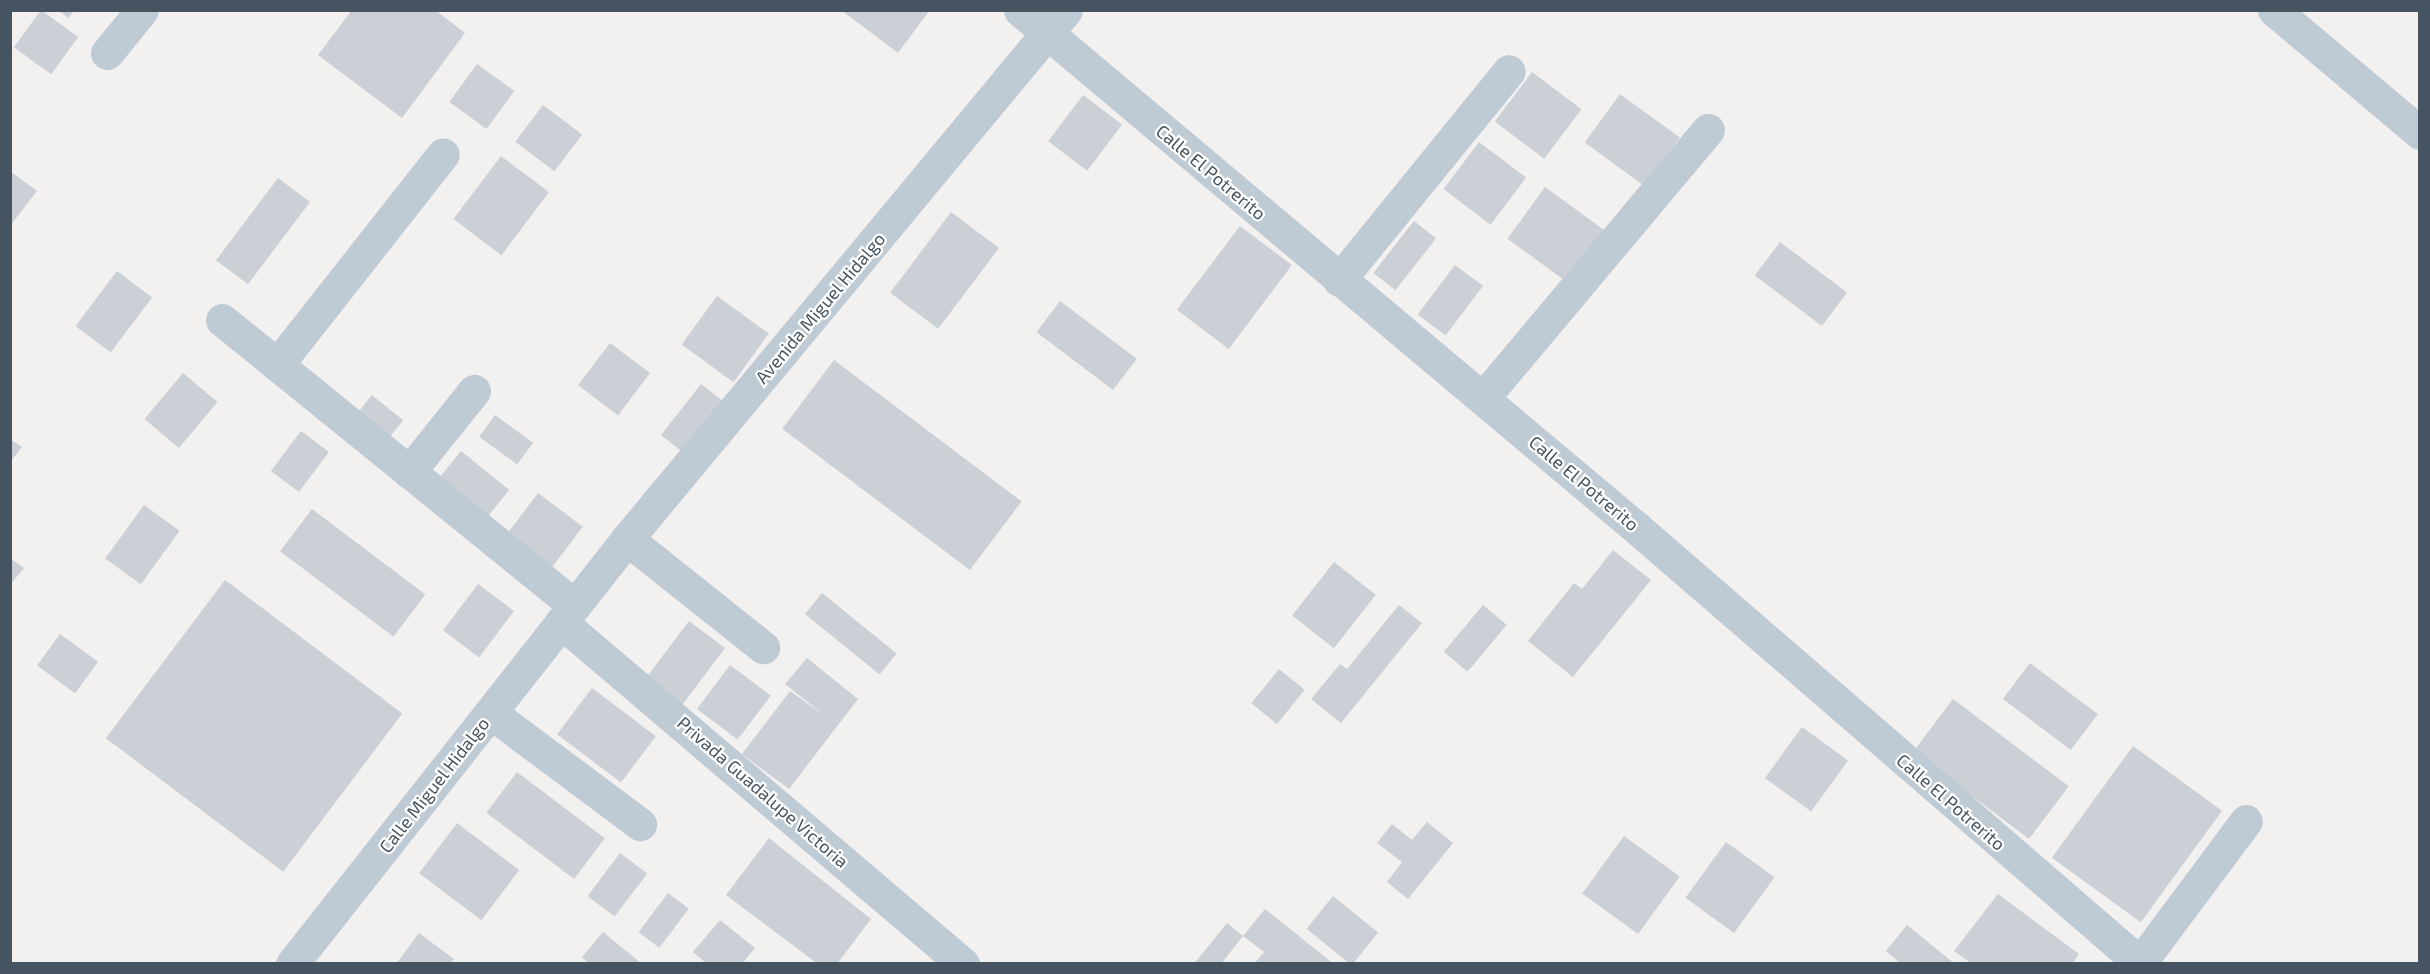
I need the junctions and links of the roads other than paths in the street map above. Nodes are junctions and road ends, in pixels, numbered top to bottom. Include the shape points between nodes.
1 (142, 10) edge
2 (1020, 10) edge
3 (2274, 10) edge
4 (1057, 22) edge
5 (107, 53) dead end
6 (1509, 71) dead end
7 (1708, 130) dead end
8 (2420, 133) edge
9 (442, 154) dead end
10 (1340, 280) junction
11 (222, 320) dead end
12 (277, 365) junction
13 (474, 391) dead end
14 (1483, 398) junction
15 (409, 472) junction
16 (627, 539) junction
17 (568, 614) junction
18 (764, 647) dead end
19 (491, 713) junction
20 (2246, 821) dead end
21 (640, 824) dead end
22 (292, 963) edge
23 (963, 963) edge
24 (2140, 963) edge

1 - 5 street
2 - 4 street, Calle El Potrerito
3 - 8 street
4 - 10 street, Calle El Potrerito
4 - 16 street, Avenida Miguel Hidalgo
6 - 10 street
7 - 14 street
9 - 12 street
10 - 14 street, Calle El Potrerito
11 - 12 street, Privada Guadalupe Victoria
12 - 15 street, Privada Guadalupe Victoria
13 - 15 street
14 - 24 street, Calle El Potrerito
15 - 17 street, Privada Guadalupe Victoria
16 - 17 street, Avenida Miguel Hidalgo
16 - 18 street
17 - 19 street, Calle Miguel Hidalgo
17 - 23 street, Privada Guadalupe Victoria
19 - 21 street
19 - 22 street, Calle Miguel Hidalgo
20 - 24 street

